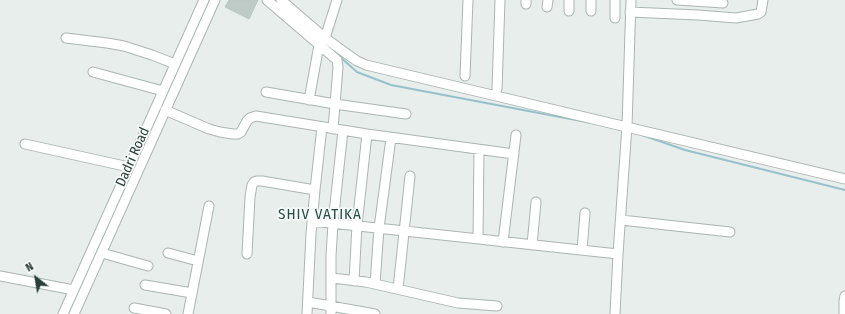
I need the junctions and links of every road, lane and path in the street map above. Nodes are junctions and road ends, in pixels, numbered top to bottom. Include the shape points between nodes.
1 (204, 0) edge
2 (215, 0) edge
3 (267, 0) edge
4 (281, 0) edge
5 (337, 0) edge
6 (468, 0) edge
7 (500, 0) edge
8 (570, 0) edge
9 (591, 0) edge
10 (615, 0) edge
11 (631, 0) edge
12 (676, 0) edge
13 (763, 0) edge
14 (723, 3) dead end
15 (569, 11) dead end
16 (591, 11) dead end
17 (630, 12) junction
18 (615, 18) dead end
19 (66, 38) dead end
20 (322, 41) junction
21 (175, 64) junction
22 (93, 72) dead end
23 (465, 76) dead end
24 (497, 89) dead end
25 (162, 92) junction
26 (266, 92) dead end
27 (309, 100) junction
28 (335, 104) junction
29 (166, 110) junction
30 (406, 114) dead end
31 (322, 127) junction
32 (333, 129) junction
33 (627, 129) junction
34 (343, 130) junction
35 (367, 134) junction
36 (516, 135) dead end
37 (391, 138) junction
38 (25, 144) dead end
39 (480, 150) junction
40 (514, 154) junction
41 (129, 167) junction
42 (410, 176) dead end
43 (845, 179) edge
44 (315, 190) junction
45 (536, 202) dead end
46 (209, 206) dead end
47 (585, 213) dead end
48 (621, 220) junction
49 (312, 221) junction
50 (333, 223) junction
51 (358, 225) junction
52 (379, 228) junction
53 (404, 230) junction
54 (730, 232) dead end
55 (478, 239) junction
56 (503, 242) junction
57 (532, 245) junction
58 (582, 250) junction
59 (102, 253) junction
60 (168, 253) dead end
61 (247, 254) dead end
62 (618, 254) junction
63 (198, 261) junction
64 (148, 266) dead end
65 (0, 276) edge
66 (332, 278) junction
67 (354, 281) junction
68 (374, 284) junction
69 (145, 285) dead end
70 (398, 289) junction
71 (74, 290) junction
72 (192, 293) junction
73 (845, 296) edge
74 (308, 302) junction
75 (497, 306) dead end
76 (134, 308) dead end
77 (331, 310) edge
78 (63, 314) edge
79 (74, 314) edge
80 (166, 314) edge
81 (188, 314) edge
82 (307, 314) edge
83 (375, 314) edge
84 (615, 314) edge
85 (844, 314) edge

1 - 21 street, Dadri Road
2 - 29 street, Dadri Road
3 - 20 street
4 - 20 street
5 - 20 street
6 - 23 street
7 - 24 street
8 - 15 street
9 - 16 street
10 - 18 street
11 - 17 street
12 - 14 street
13 - 17 street via 761,12 736,18
17 - 33 street
19 - 21 street via 124,46
20 - 27 street
20 - 28 street via 338,63
20 - 33 street via 366,64
21 - 25 street, Dadri Road
22 - 25 street
25 - 41 street, Dadri Road
26 - 27 street
27 - 28 street
28 - 30 street
28 - 32 street
29 - 31 street via 209,129 233,134 241,132 250,118 256,116
29 - 59 street, Dadri Road
31 - 32 street
31 - 44 street
32 - 34 street
33 - 43 street
33 - 48 street
34 - 35 street
34 - 50 street
35 - 37 street
35 - 51 street
36 - 40 street
37 - 39 street
37 - 52 street
38 - 41 street
39 - 40 street
39 - 55 street
40 - 56 street
41 - 71 street, Dadri Road
42 - 53 street
44 - 49 street
44 - 61 street via 254,182 251,189
45 - 57 street
46 - 63 street
47 - 58 street
48 - 54 street
48 - 62 street
49 - 50 street
49 - 74 street
50 - 51 street
50 - 66 street
51 - 52 street
51 - 67 street
52 - 53 street
52 - 68 street
53 - 55 street
53 - 70 street
55 - 56 street
56 - 57 street
57 - 58 street
58 - 62 street
59 - 64 street
59 - 79 street, Dadri Road
60 - 63 street
62 - 84 street
63 - 72 street
65 - 71 street
66 - 67 street
66 - 77 street
67 - 68 street
68 - 70 street
69 - 72 street
70 - 75 street via 451,302
71 - 78 street, Dadri Road
72 - 81 street
73 - 85 street
74 - 77 street
74 - 82 street
76 - 80 street
77 - 83 street

